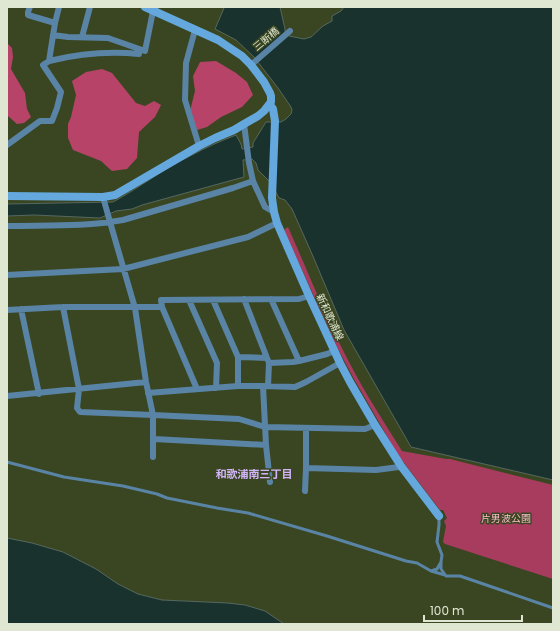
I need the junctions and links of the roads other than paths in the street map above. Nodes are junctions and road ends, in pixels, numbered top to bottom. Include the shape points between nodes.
1 (30, 7) edge
2 (59, 7) edge
3 (90, 7) edge
4 (145, 7) edge
5 (154, 9) edge
6 (55, 23) junction
7 (195, 30) junction
8 (290, 31) dead end
9 (53, 35) junction
10 (82, 37) junction
11 (112, 39) junction
12 (140, 50) junction
13 (110, 52) junction
14 (49, 61) junction
15 (253, 63) junction
16 (270, 105) junction
17 (244, 124) junction
18 (7, 145) edge
19 (199, 146) junction
20 (253, 181) junction
21 (7, 196) edge
22 (103, 199) junction
23 (274, 212) junction
24 (110, 220) junction
25 (277, 223) junction
26 (7, 226) edge
27 (123, 269) junction
28 (7, 275) edge
29 (309, 296) junction
30 (244, 299) junction
31 (271, 299) junction
32 (189, 300) junction
33 (214, 300) junction
34 (162, 307) junction
35 (63, 308) junction
36 (135, 308) junction
37 (21, 309) junction
38 (7, 310) edge
39 (334, 351) junction
40 (238, 357) junction
41 (268, 360) junction
42 (299, 361) junction
43 (340, 363) junction
44 (146, 382) junction
45 (238, 386) junction
46 (266, 386) junction
47 (216, 388) junction
48 (79, 389) junction
49 (197, 389) junction
50 (39, 394) junction
51 (148, 394) junction
52 (7, 396) edge
53 (153, 414) junction
54 (375, 425) junction
55 (265, 427) junction
56 (306, 428) junction
57 (154, 439) junction
58 (266, 445) junction
59 (153, 457) dead end
60 (7, 462) edge
61 (401, 466) junction
62 (306, 468) junction
63 (270, 482) dead end
64 (305, 491) dead end
65 (439, 516) joint
66 (441, 562) junction
67 (431, 571) junction
68 (446, 576) junction
69 (553, 608) edge

1 - 6 street via 28,14
2 - 6 street
3 - 10 street
4 - 5 main road, 新和歌浦線
5 - 7 main road, 新和歌浦線
5 - 12 street via 145,51
6 - 9 street
7 - 15 main road, 新和歌浦線 via 218,40
7 - 19 street via 186,63 185,100
8 - 15 street, 三断橋
9 - 10 street
9 - 14 street
10 - 11 street
11 - 12 street
11 - 13 street
12 - 13 street via 139,54
13 - 14 street
14 - 18 street via 43,65 61,92 52,121 40,121
15 - 16 main road, 新和歌浦線 via 270,93
16 - 17 main road
16 - 23 main road, 新和歌浦線 via 275,121 272,198
17 - 19 main road
17 - 20 street
19 - 22 main road via 115,195
20 - 23 street via 265,207
20 - 24 street via 123,220
21 - 22 main road
22 - 24 street
23 - 25 main road, 新和歌浦線
24 - 26 street via 94,224
24 - 27 street
25 - 27 street via 248,237
25 - 29 main road, 新和歌浦線
27 - 28 street
27 - 36 street
29 - 31 street via 299,299
29 - 39 main road, 新和歌浦線
30 - 31 street
30 - 33 street
30 - 41 street
31 - 42 street
32 - 33 street
32 - 34 street via 161,300
32 - 47 street via 217,363
33 - 40 street
34 - 36 street
34 - 49 street
35 - 36 street
35 - 37 street
35 - 48 street
36 - 44 street
37 - 38 street
37 - 50 street
39 - 42 street
39 - 43 main road, 新和歌浦線
40 - 41 street
40 - 45 street
41 - 42 street
41 - 46 street
43 - 46 street via 295,387
43 - 54 main road, 新和歌浦線
44 - 48 street
44 - 51 street
45 - 46 street
45 - 47 street
46 - 55 street
47 - 49 street
48 - 50 street
48 - 53 street via 77,408 80,412
49 - 51 street
50 - 52 street
51 - 53 street
53 - 55 street via 239,419
53 - 57 street
54 - 56 street via 365,429
54 - 61 main road, 新和歌浦線
55 - 56 street
55 - 58 street
56 - 62 street
57 - 58 street
57 - 59 street
58 - 63 street
60 - 67 lane via 64,477 123,486 167,498 248,513 417,563
61 - 62 street via 376,470
61 - 65 main road, 新和歌浦線
62 - 64 street
65 - 66 lane via 437,542 442,555
66 - 67 lane via 437,569
66 - 68 lane via 441,569
67 - 68 lane
68 - 69 lane via 460,576

